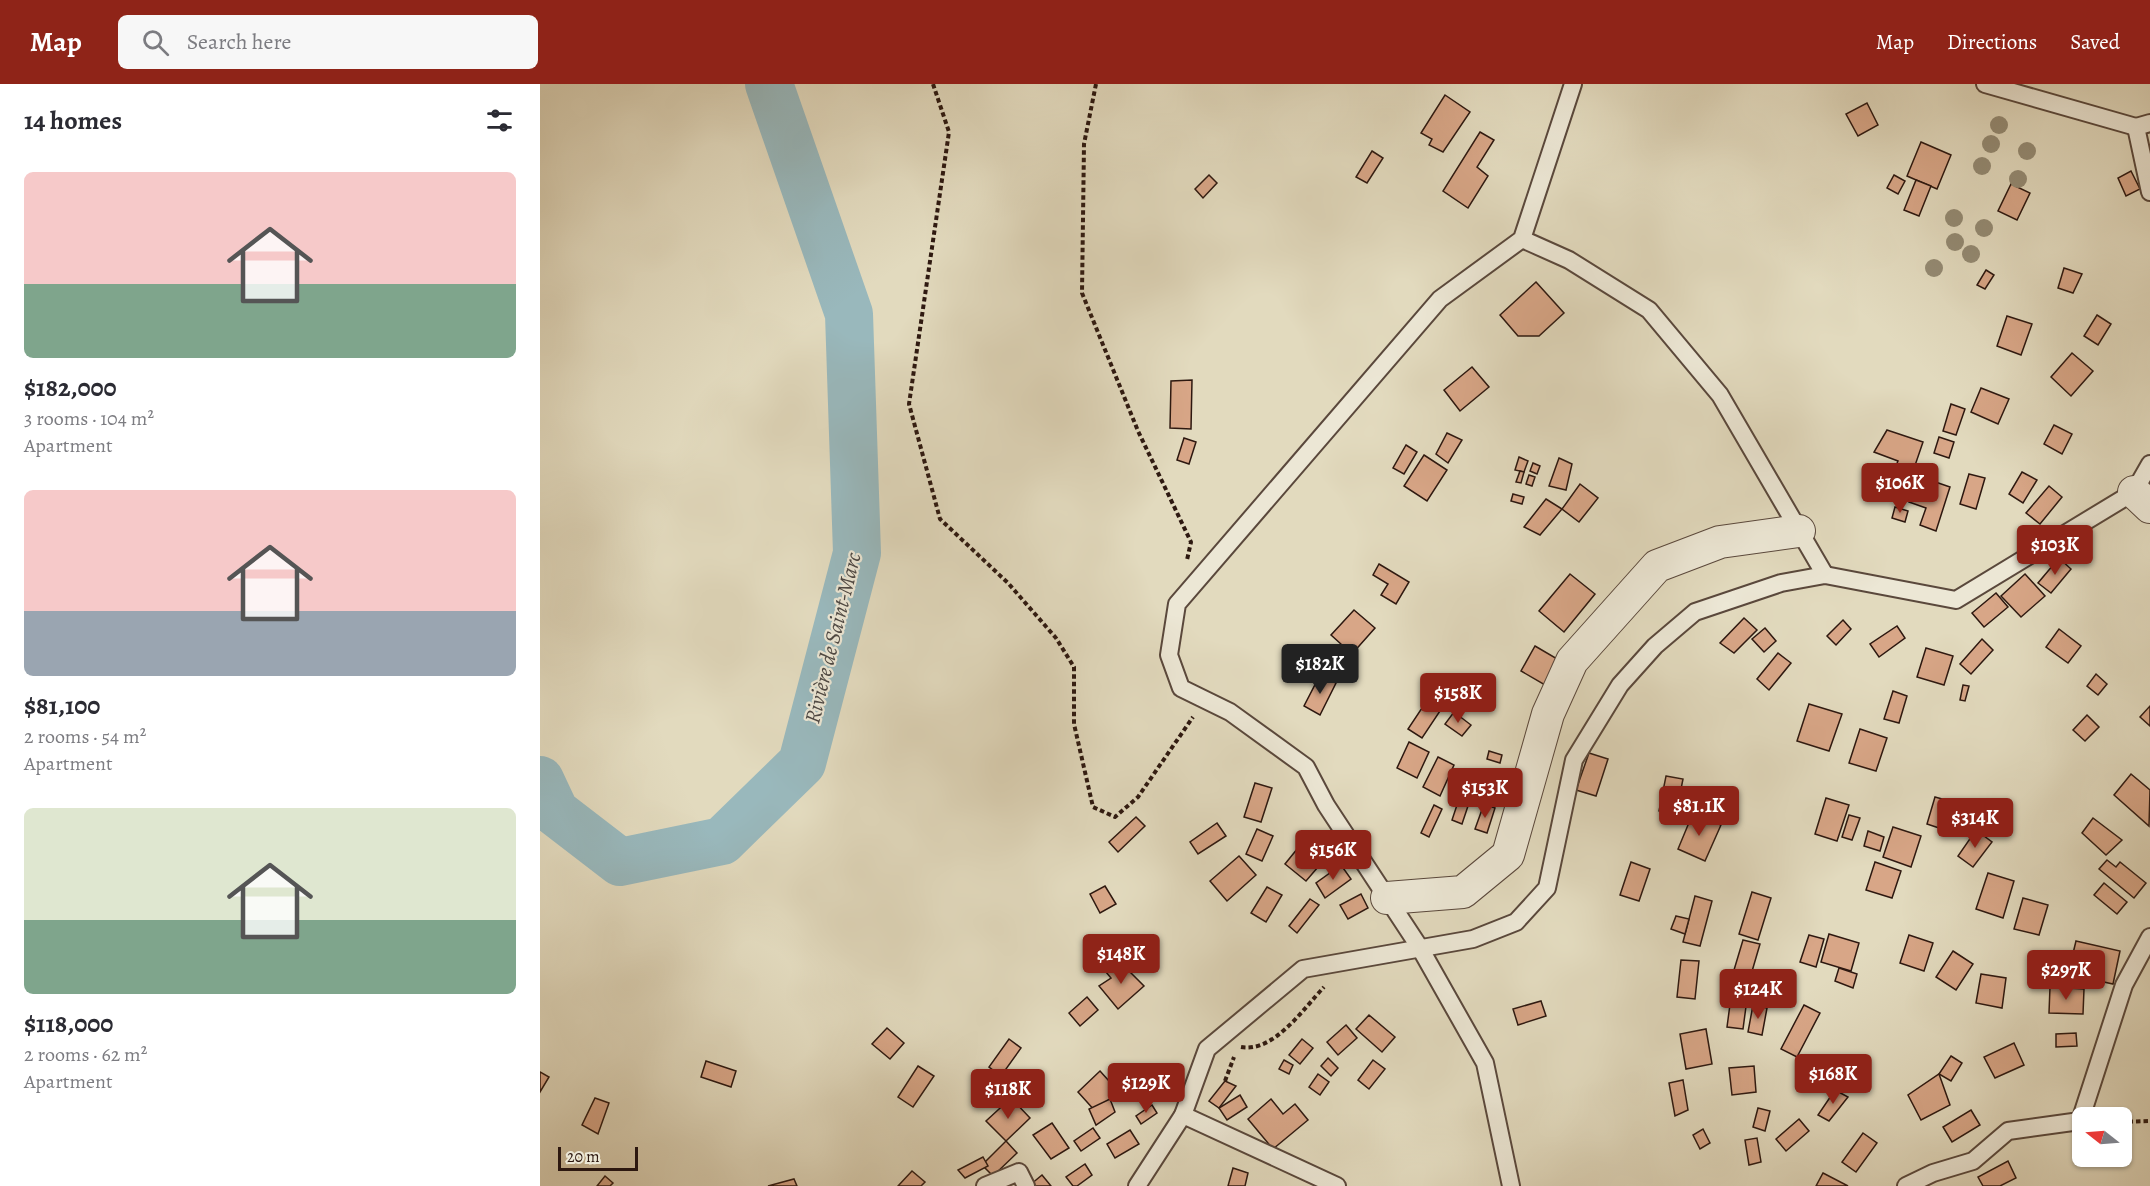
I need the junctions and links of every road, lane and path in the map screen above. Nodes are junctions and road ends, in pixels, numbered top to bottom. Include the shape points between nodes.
1 (933, 84) edge
2 (1096, 84) edge
3 (1573, 84) edge
4 (1985, 84) edge
5 (2143, 125) edge
6 (2150, 192) edge
7 (1522, 238) junction
8 (2150, 464) edge
9 (2142, 499) edge
10 (1799, 531) junction
11 (1186, 562) dead end
12 (1825, 575) junction
13 (1204, 699) junction
14 (1387, 898) junction
15 (2150, 937) edge
16 (1420, 948) junction
17 (1349, 960) junction
18 (1225, 1081) dead end
19 (1183, 1115) junction
20 (2150, 1121) edge
21 (2132, 1122) edge
22 (985, 1186) edge
23 (1026, 1186) edge
24 (1137, 1186) edge
25 (1337, 1186) edge
26 (1511, 1186) edge
27 (1906, 1186) edge

1 - 13 path via 949,132 909,404 940,519 1008,583 1056,638 1074,667 1074,724 1093,807 1115,817 1138,797
2 - 11 path via 1084,144 1082,293 1138,431 1191,542
3 - 7 lane
4 - 5 lane
5 - 6 lane
7 - 10 lane via 1569,260 1649,310 1720,395
7 - 13 lane via 1440,299 1177,604 1169,655 1181,688
8 - 9 lane
9 - 12 lane via 1956,600
10 - 12 lane
10 - 14 street via 1720,542 1657,566 1572,661 1548,714 1508,855 1463,892
12 - 16 lane via 1781,583 1695,612 1655,646 1620,685 1574,760 1547,888 1516,922 1473,939
13 - 14 lane via 1230,712 1306,767
14 - 16 lane
15 - 27 lane via 2124,985 2080,1121 2008,1131 1972,1161
16 - 17 lane
16 - 26 lane via 1485,1063
17 - 18 path via 1277,1036 1251,1049 1239,1047
17 - 19 lane via 1303,969 1207,1049
19 - 24 lane
19 - 25 lane
20 - 21 path
22 - 23 lane via 1019,1172

